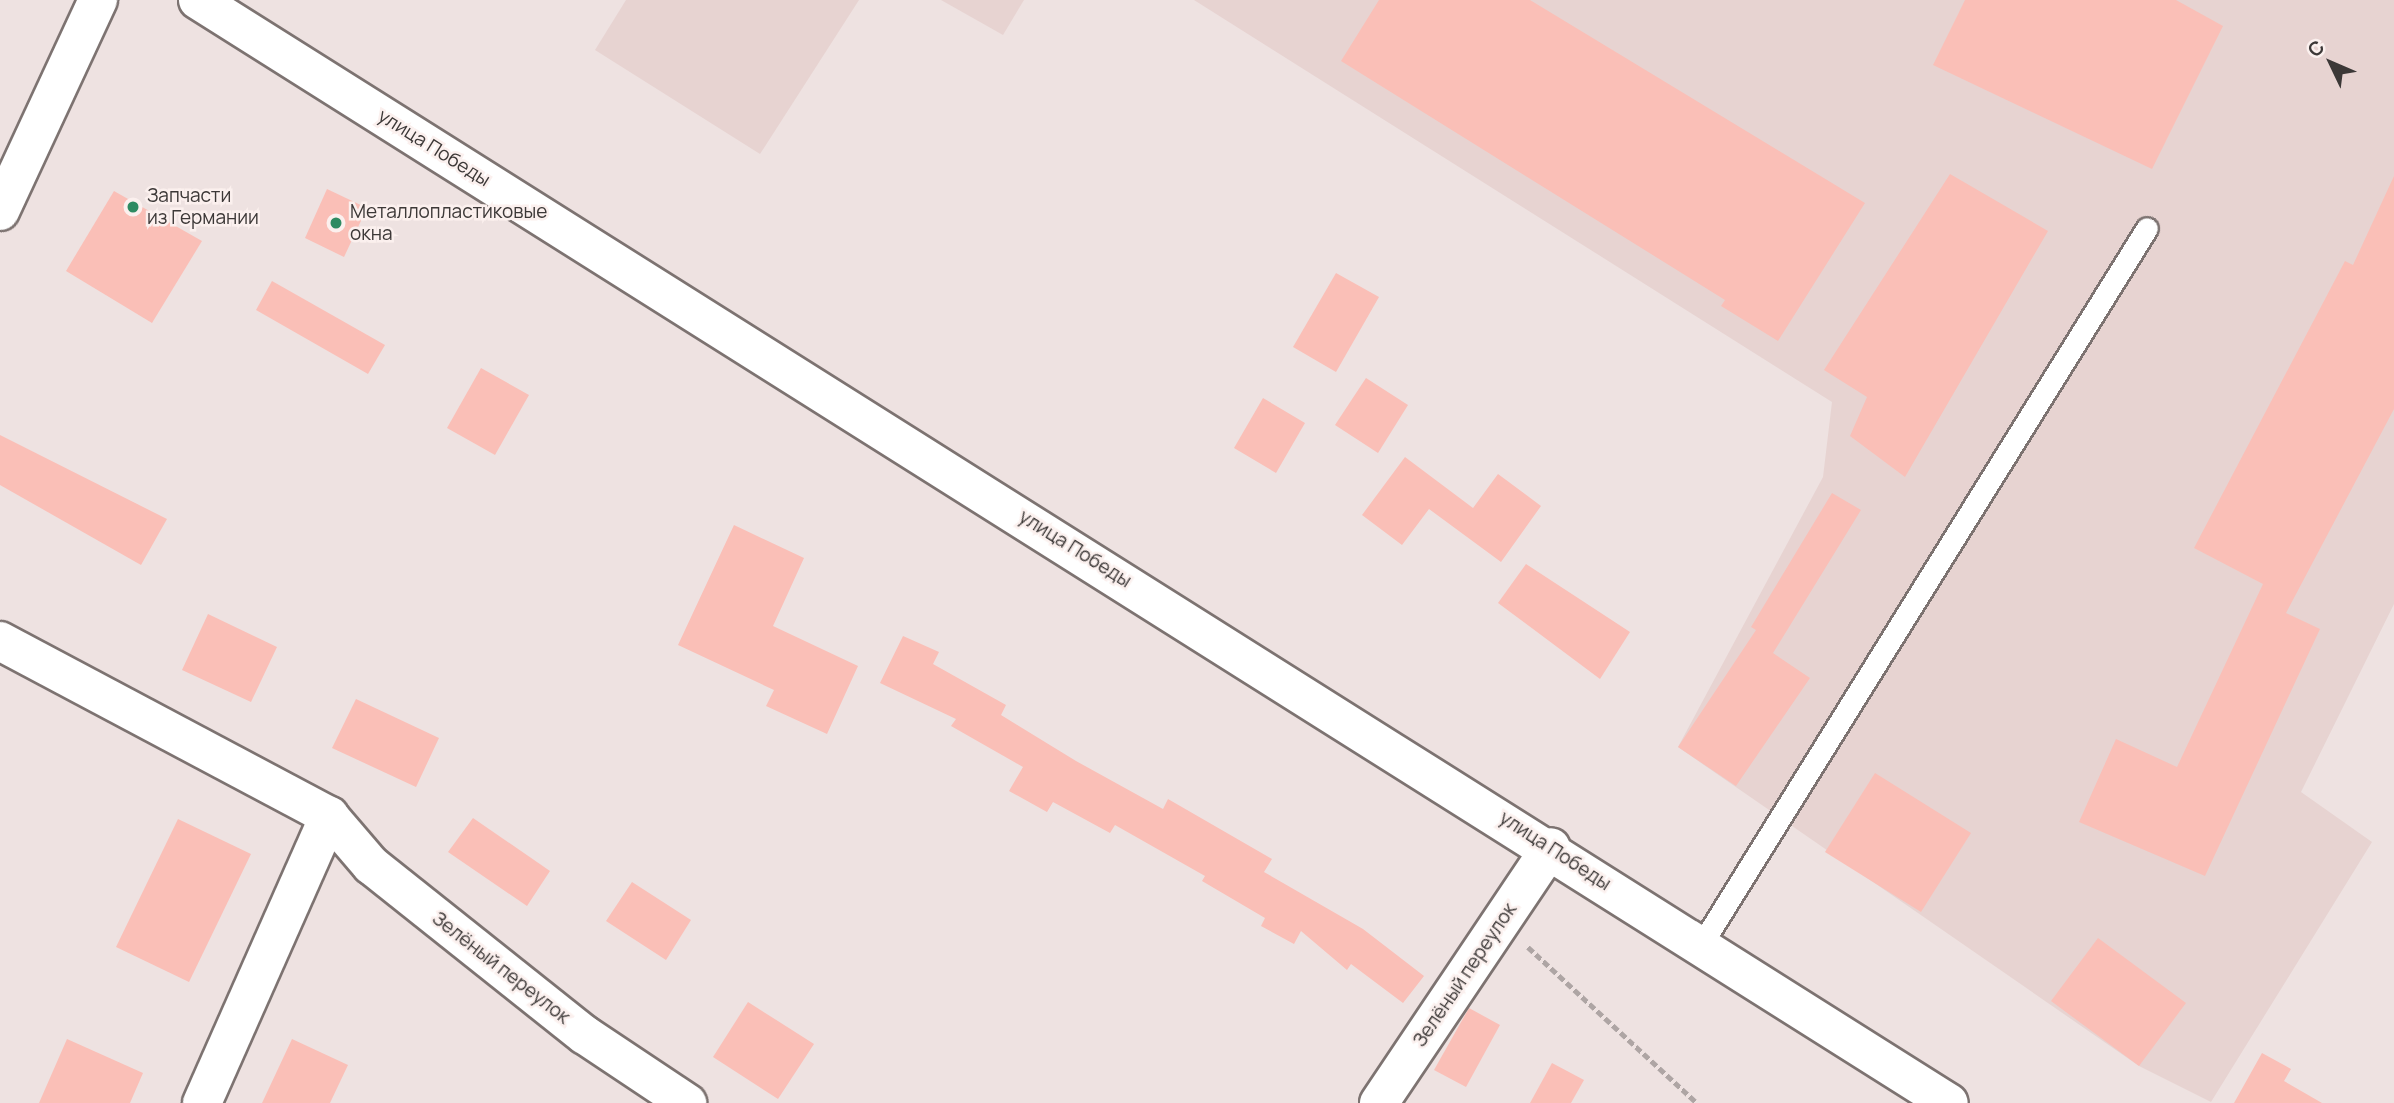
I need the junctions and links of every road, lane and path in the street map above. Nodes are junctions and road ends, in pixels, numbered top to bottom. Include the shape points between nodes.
1 (98, 0) edge
2 (198, 0) edge
3 (0, 211) edge
4 (2147, 228) dead end
5 (0, 641) edge
6 (329, 816) junction
7 (1551, 848) junction
8 (1500, 922) junction
9 (1701, 945) junction
10 (202, 1103) edge
11 (687, 1103) edge
12 (1379, 1103) edge
13 (1697, 1103) edge
14 (1949, 1103) edge

1 - 3 street
2 - 7 street, улица Победы
4 - 9 lane
5 - 6 street, Зелёный переулок
6 - 10 street
6 - 11 street, Зелёный переулок via 382,874 585,1035
7 - 8 street, Зелёный переулок
7 - 9 street, улица Победы
8 - 12 street, Зелёный переулок
8 - 13 path
9 - 14 street, улица Победы

